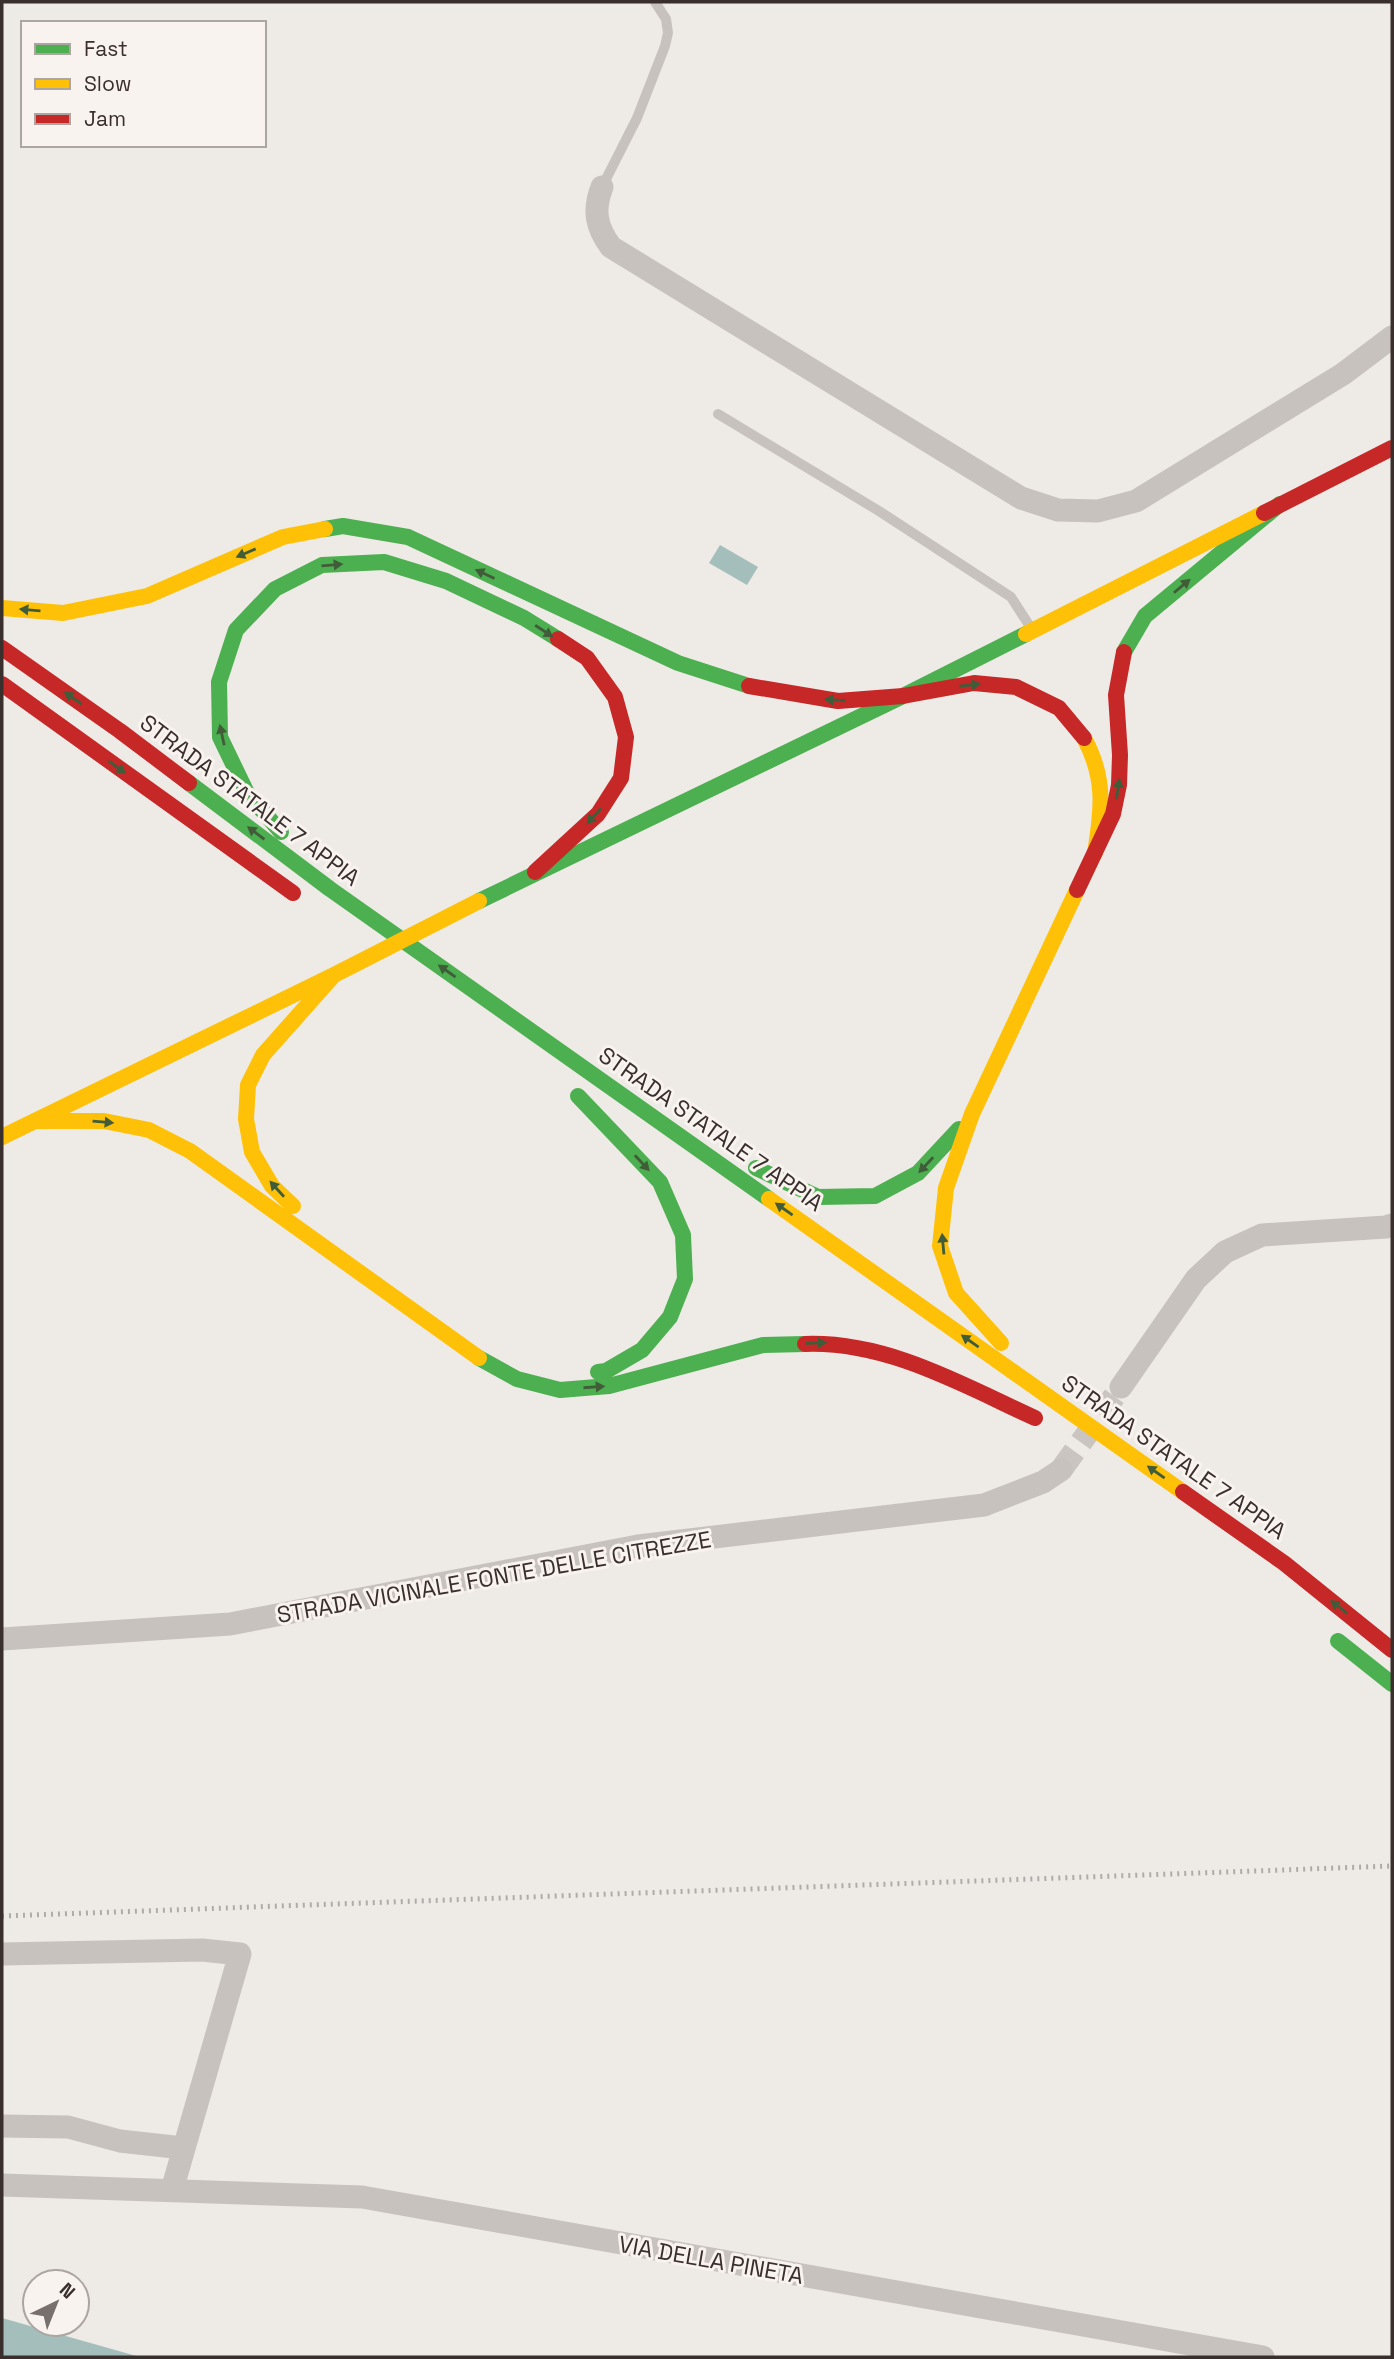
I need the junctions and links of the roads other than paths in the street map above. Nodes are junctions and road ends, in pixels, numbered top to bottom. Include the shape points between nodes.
1 (655, 2) edge
2 (602, 187) joint
3 (1392, 337) edge
4 (718, 414) dead end
5 (1392, 448) edge
6 (1280, 504) junction
7 (2, 608) edge
8 (1033, 630) junction
9 (2, 648) edge
10 (2, 684) edge
11 (903, 696) junction
12 (2, 700) edge
13 (49, 718) junction
14 (1095, 853) junction
15 (535, 872) junction
16 (330, 889) junction
17 (308, 905) dead end
18 (362, 943) dead end
19 (395, 965) dead end
20 (334, 975) junction
21 (972, 1114) junction
22 (35, 1121) junction
23 (670, 1128) junction
24 (2, 1137) edge
25 (647, 1144) dead end
26 (1392, 1225) edge
27 (955, 1362) dead end
28 (1121, 1387) tunnel mouth
29 (1050, 1397) junction
30 (1060, 1470) tunnel mouth
31 (1330, 1634) dead end
32 (2, 1639) edge
33 (1392, 1650) edge
34 (1392, 1684) edge
35 (2, 1954) edge
36 (2, 2126) edge
37 (183, 2148) junction
38 (2, 2185) edge
39 (172, 2190) junction
40 (1255, 2356) edge

1 - 2 lane via 666,19 665,46 637,118
2 - 3 street via 596,218 611,247 1021,498 1058,510 1098,512 1136,501 1343,374
4 - 8 lane via 1011,597
5 - 6 main road
6 - 8 main road
14 -> 6 main road via 1113,814 1119,785 1116,695 1125,651 1145,616
11 -> 7 main road via 838,701 757,689 678,663 408,537 343,526 283,537 147,596 63,613
8 - 11 main road
16 -> 9 main road, STRADA STATALE 7 APPIA
10 - 13 main road
11 -> 14 main road via 974,683 1016,687 1059,708 1086,740 1101,782
11 - 15 main road
12 - 13 main road
13 -> 17 main road
14 - 21 main road
16 -> 15 main road via 247,793 220,737 219,682 236,630 275,589 321,565 384,562 446,581 524,618 587,659 615,697 626,737 621,778 598,814
15 - 20 main road
23 -> 16 main road, STRADA STATALE 7 APPIA
18 - 19 main road
20 - 22 main road
25 -> 20 main road via 573,1092 660,1182 683,1235 685,1279 670,1317 642,1350 606,1371 560,1377 522,1368 483,1346 302,1214 272,1186 252,1152 246,1119 248,1085 263,1055
21 -> 23 main road via 918,1173 875,1196 818,1197
29 -> 21 main road via 956,1293 940,1246 946,1188
22 - 24 main road
22 -> 27 main road via 104,1121 149,1130 191,1152 477,1357 517,1379 560,1390 609,1386 763,1345 833,1343 917,1364 1041,1422
29 -> 23 main road, STRADA STATALE 7 APPIA
26 - 28 street via 1262,1235 1225,1252 1196,1279
33 -> 29 main road, STRADA STATALE 7 APPIA via 1284,1563
30 - 32 street, STRADA VICINALE FONTE DELLE CITREZZE via 1044,1482 984,1505 638,1546 230,1624
31 - 34 main road
35 - 37 street via 202,1950 240,1954
36 - 37 street via 68,2127 120,2141
37 - 39 street
38 - 39 street, VIA DELLA PINETA
39 - 40 street, VIA DELLA PINETA via 362,2197

